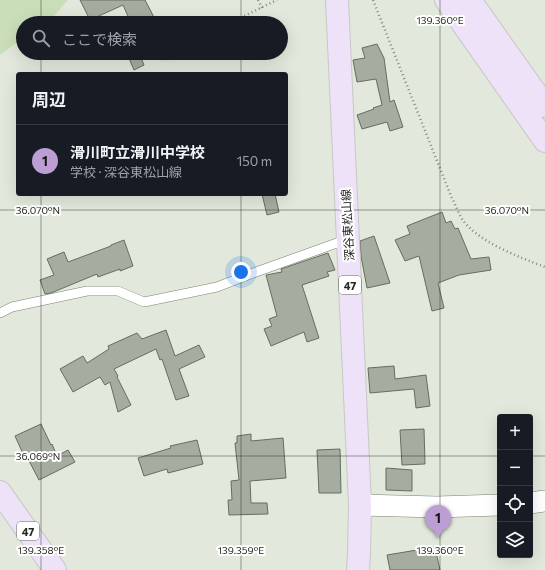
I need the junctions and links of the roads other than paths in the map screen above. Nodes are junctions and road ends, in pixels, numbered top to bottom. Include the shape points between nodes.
1 (337, 0) edge
2 (446, 0) edge
3 (470, 0) edge
4 (545, 106) edge
5 (545, 141) edge
6 (348, 239) junction
7 (0, 313) edge
8 (0, 492) edge
9 (545, 501) edge
10 (533, 503) edge
11 (360, 505) junction
12 (497, 505) edge
13 (55, 570) edge
14 (358, 570) edge

1 - 6 main road, 深谷東松山線 / 47
2 - 5 main road
3 - 4 main road
6 - 7 lane via 217,287 144,302 118,291 87,291 12,307
6 - 11 main road, 深谷東松山線 / 47
8 - 13 main road, 47
9 - 10 street
11 - 12 street via 437,508
11 - 14 main road, 深谷東松山線 / 47

